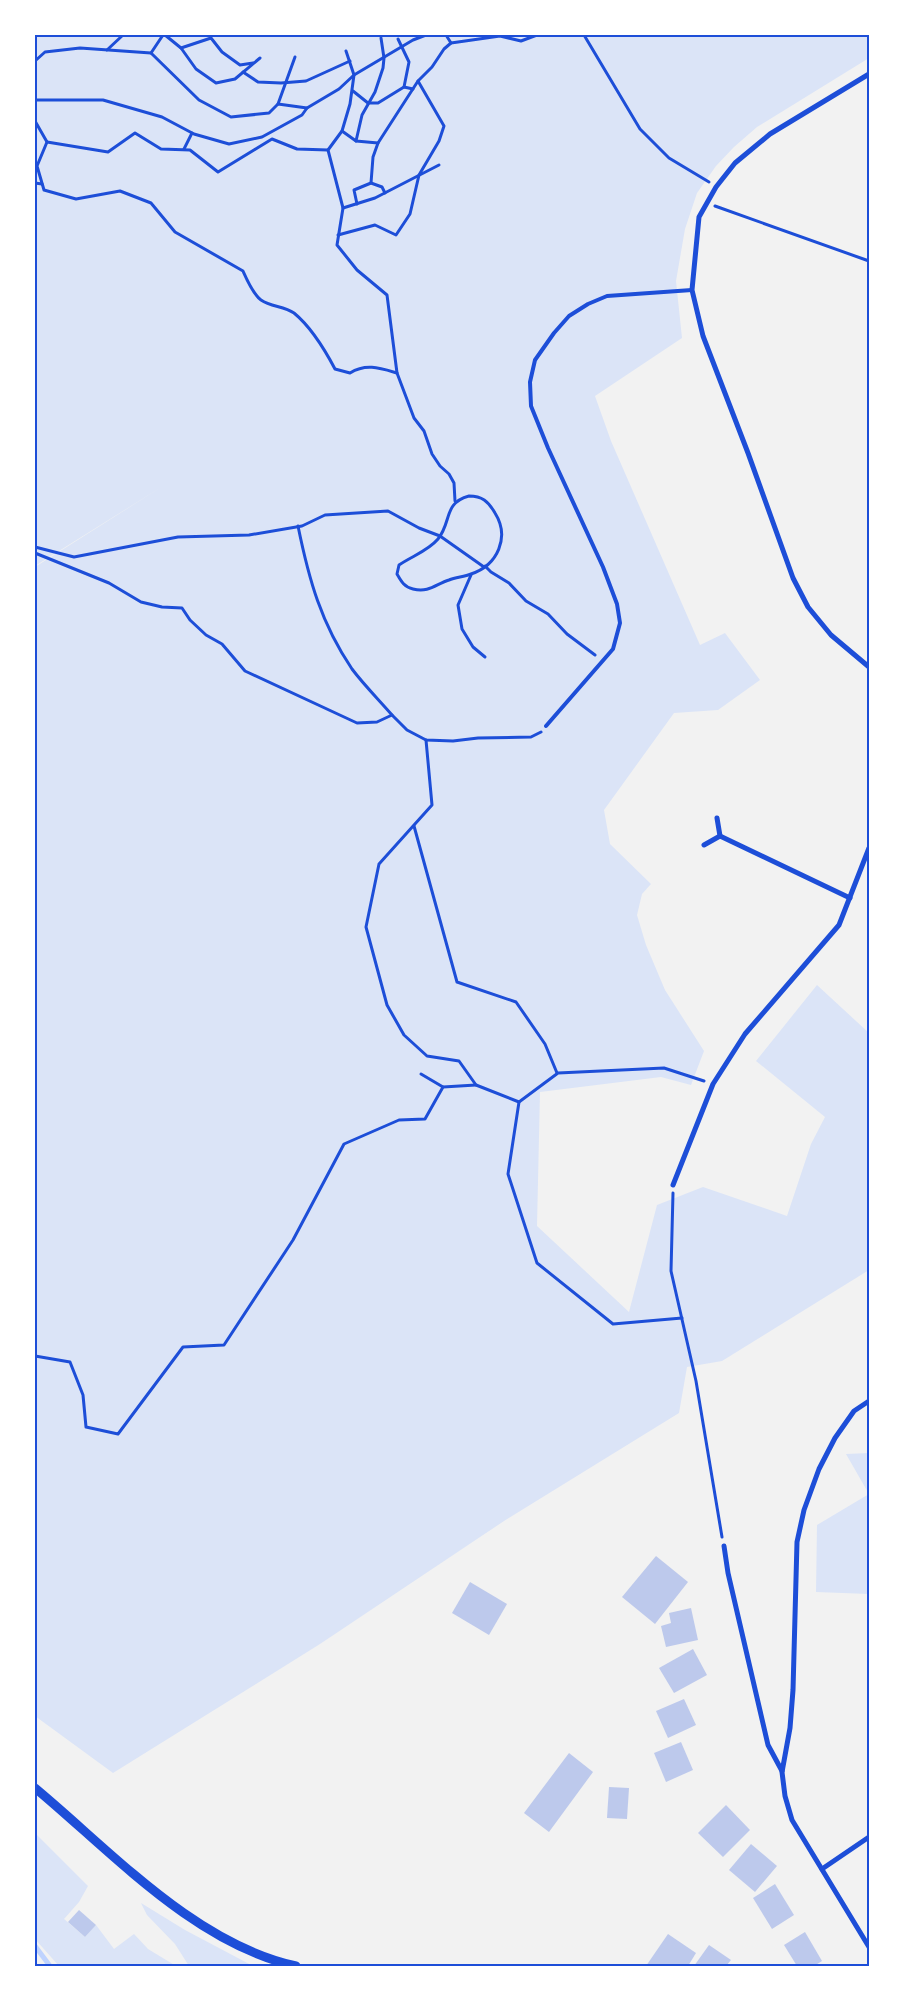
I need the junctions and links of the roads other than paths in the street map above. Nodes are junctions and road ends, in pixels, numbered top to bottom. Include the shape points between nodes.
1 (869, 74) edge
2 (692, 290) junction
3 (869, 667) edge
4 (546, 726) road end
5 (717, 818) dead end
6 (720, 836) junction
7 (704, 845) dead end
8 (869, 848) edge
9 (850, 898) junction
10 (673, 1185) road end
11 (869, 1401) edge
12 (724, 1546) road end
13 (782, 1772) junction
14 (35, 1788) edge
15 (869, 1837) edge
16 (822, 1869) junction
17 (869, 1947) edge
18 (296, 1966) edge

1 - 2 street via 770,134 734,163 716,186 700,217
2 - 3 street via 702,336 793,578 808,607 830,635
2 - 4 lane via 607,296 588,304 569,316 535,360 530,382 531,406 603,567 617,604 620,623 614,649
5 - 6 street
6 - 7 street
6 - 9 street
8 - 9 street
9 - 10 street via 839,925 745,1034 713,1084
11 - 13 street via 854,1412 835,1438 804,1510 797,1542 793,1690
12 - 13 street via 768,1744
13 - 16 street via 784,1796 792,1820
14 - 18 street via 200,1925 248,1951
15 - 16 street
16 - 17 street

